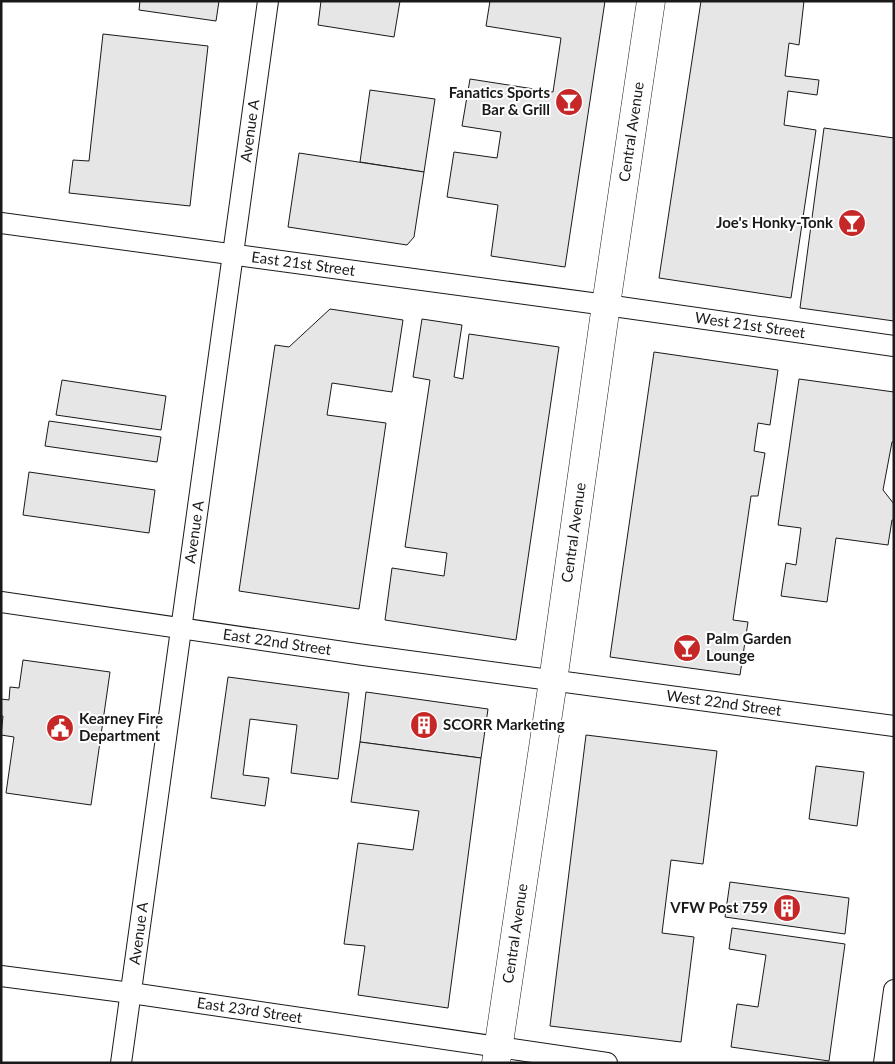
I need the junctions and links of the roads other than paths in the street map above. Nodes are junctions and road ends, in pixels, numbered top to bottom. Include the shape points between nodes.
1 (268, 1) edge
2 (651, 1) edge
3 (1, 223) edge
4 (233, 254) junction
5 (606, 304) junction
6 (894, 346) edge
7 (1, 602) edge
8 (181, 629) junction
9 (553, 681) junction
10 (894, 726) edge
11 (1, 976) edge
12 (894, 990) edge
13 (131, 993) junction
14 (497, 1055) edge
15 (121, 1063) edge
16 (607, 1063) edge
17 (884, 1063) edge

1 - 4 street, Avenue A
2 - 5 street, Central Avenue
3 - 4 street, East 21st Street
4 - 5 street, East 21st Street
4 - 8 street, Avenue A
5 - 6 street, West 21st Street
5 - 9 street, Central Avenue
7 - 8 street, East 22nd Street
8 - 9 street, East 22nd Street
8 - 13 street, Avenue A
9 - 10 street, West 22nd Street
9 - 14 street, Central Avenue
11 - 13 street, East 23rd Street
12 - 17 street
13 - 14 street, East 23rd Street
13 - 15 street, Avenue A
14 - 16 street, East 23rd Street

